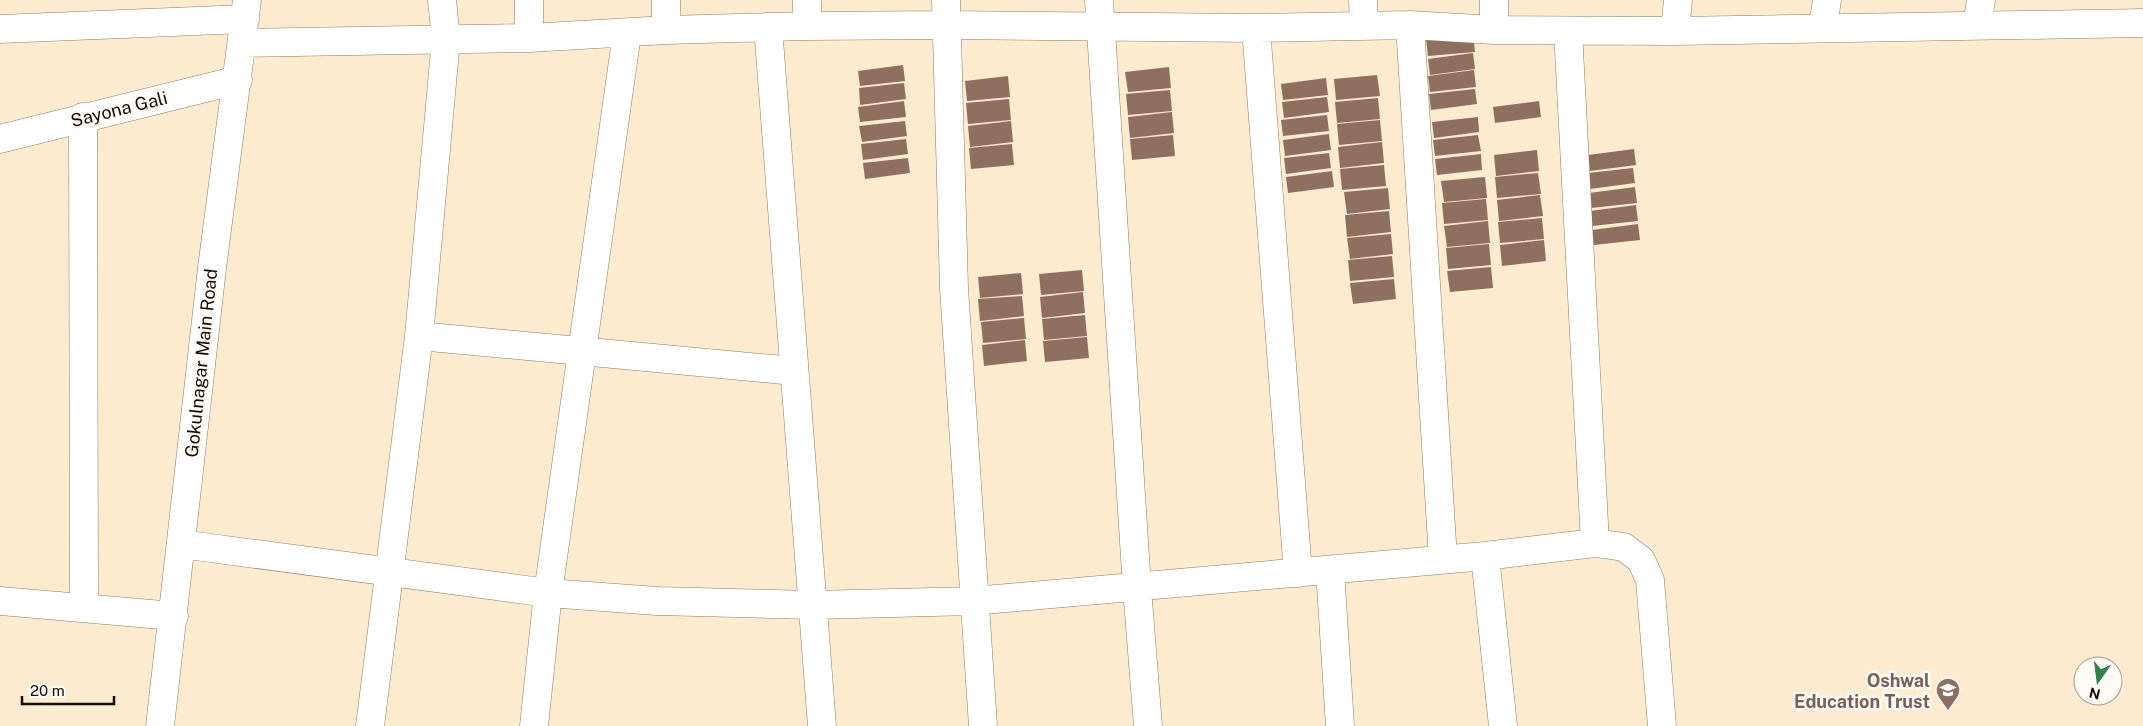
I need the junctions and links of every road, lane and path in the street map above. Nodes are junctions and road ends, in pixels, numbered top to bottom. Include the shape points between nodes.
1 (442, 0) edge
2 (529, 0) edge
3 (666, 0) edge
4 (1099, 0) edge
5 (1494, 0) edge
6 (1678, 0) edge
7 (1827, 0) edge
8 (946, 12) edge
9 (807, 13) edge
10 (1363, 13) edge
11 (1979, 13) edge
12 (245, 21) edge
13 (2143, 23) edge
14 (1410, 25) junction
15 (768, 27) junction
16 (1100, 27) junction
17 (1823, 27) junction
18 (1256, 28) junction
19 (0, 29) edge
20 (666, 30) junction
21 (1494, 30) junction
22 (1568, 31) junction
23 (1675, 31) junction
24 (627, 33) junction
25 (529, 38) junction
26 (446, 39) junction
27 (238, 80) junction
28 (83, 117) junction
29 (0, 138) edge
30 (419, 336) junction
31 (581, 352) junction
32 (794, 370) junction
33 (1595, 543) junction
34 (180, 544) junction
35 (1485, 556) junction
36 (1443, 559) junction
37 (1330, 570) junction
38 (388, 571) junction
39 (1298, 572) junction
40 (1137, 588) junction
41 (548, 593) junction
42 (0, 601) edge
43 (973, 601) junction
44 (812, 605) junction
45 (84, 608) junction
46 (174, 616) junction
47 (160, 726) edge
48 (370, 726) edge
49 (534, 726) edge
50 (822, 726) edge
51 (983, 726) edge
52 (1148, 726) edge
53 (1340, 726) edge
54 (1503, 726) edge
55 (1662, 726) edge

1 - 26 street
2 - 25 street
3 - 20 street
4 - 16 street
5 - 21 street
6 - 23 street
7 - 17 street
8 - 9 street
8 - 16 street
8 - 43 street via 954,288
9 - 15 street
10 - 14 street
10 - 18 street
11 - 13 street
11 - 17 street
12 - 19 street
12 - 26 street
12 - 27 street, Gokulnagar Main Road
14 - 21 street
14 - 36 street
15 - 20 street
15 - 32 street
16 - 18 street
16 - 40 street
17 - 23 street
18 - 39 street
20 - 24 street
21 - 22 street
22 - 23 street
22 - 33 street
24 - 25 street
24 - 31 street
25 - 26 street
26 - 30 street
27 - 28 street, Sayona Gali
27 - 34 street, Gokulnagar Main Road
28 - 29 street, Sayona Gali
28 - 45 street
30 - 31 street
30 - 38 street
31 - 32 street
31 - 41 street
32 - 44 street
33 - 35 street
33 - 55 street via 1624,547 1641,560 1650,580
34 - 38 street
34 - 46 street, Gokulnagar Main Road
35 - 36 street
35 - 54 street
36 - 37 street
37 - 39 street
37 - 53 street
38 - 41 street
38 - 48 street
39 - 40 street
40 - 43 street
40 - 52 street
41 - 44 street via 611,600
41 - 49 street
42 - 45 street
43 - 44 street
43 - 51 street
44 - 50 street
45 - 46 street
46 - 47 street, Gokulnagar Main Road

